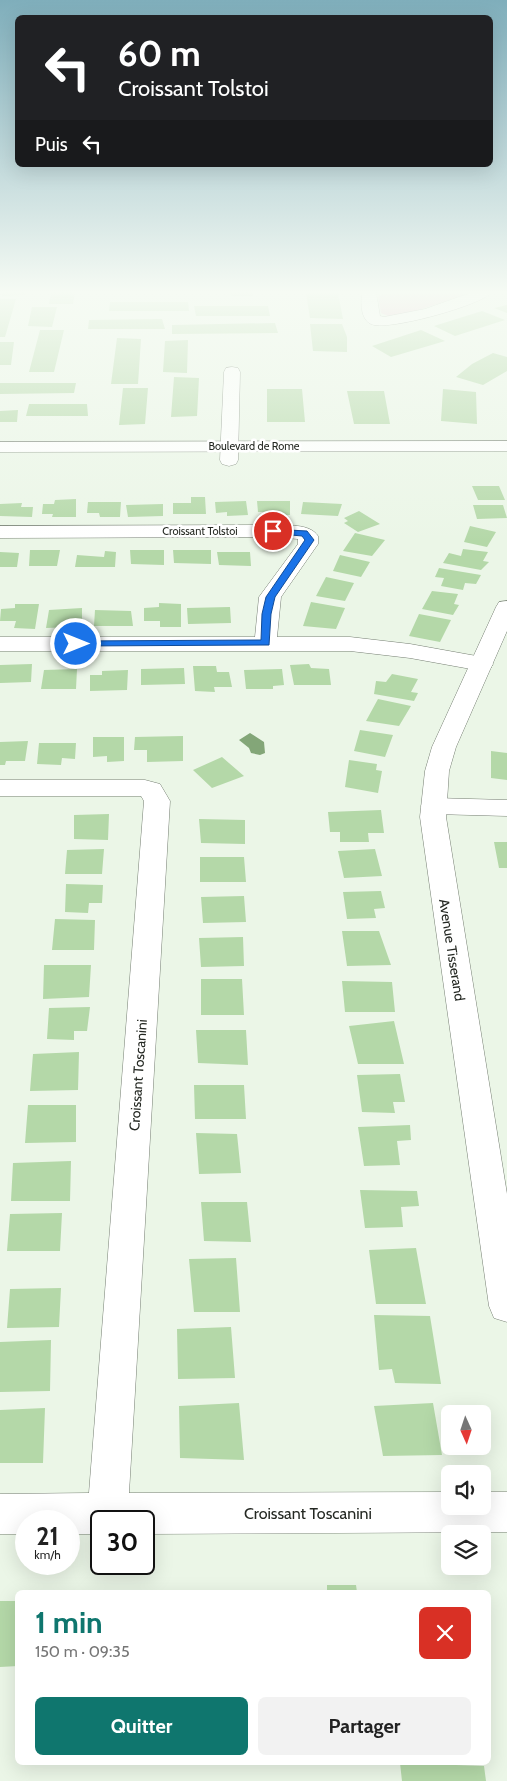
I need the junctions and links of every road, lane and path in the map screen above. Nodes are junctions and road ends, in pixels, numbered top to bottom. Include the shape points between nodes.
1 (232, 375) edge
2 (507, 446) edge
3 (0, 447) edge
4 (230, 453) junction
5 (507, 460) edge
6 (0, 461) edge
7 (0, 532) edge
8 (507, 608) edge
9 (266, 643) junction
10 (0, 644) edge
11 (482, 664) junction
12 (0, 788) edge
13 (434, 806) junction
14 (507, 808) edge
15 (507, 1306) edge
16 (108, 1510) edge
17 (507, 1512) edge
18 (90, 1513) edge
19 (155, 1513) edge
20 (0, 1514) edge

1 - 4 street
2 - 4 street, Boulevard de Rome
3 - 4 street, Boulevard de Rome
4 - 5 street, Boulevard de Rome
4 - 6 street, Boulevard de Rome
7 - 9 street, Croissant Tolstoi via 304,533 308,536 308,544 268,603
8 - 11 street, Avenue Tisserand
9 - 10 street
9 - 11 street via 370,646
11 - 13 street, Avenue Tisserand via 439,760
12 - 16 street, Croissant Toscanini via 144,788 151,790 156,801
13 - 14 street
13 - 15 street, Avenue Tisserand via 435,837
17 - 19 street, Croissant Toscanini
18 - 20 street, Croissant Toscanini

